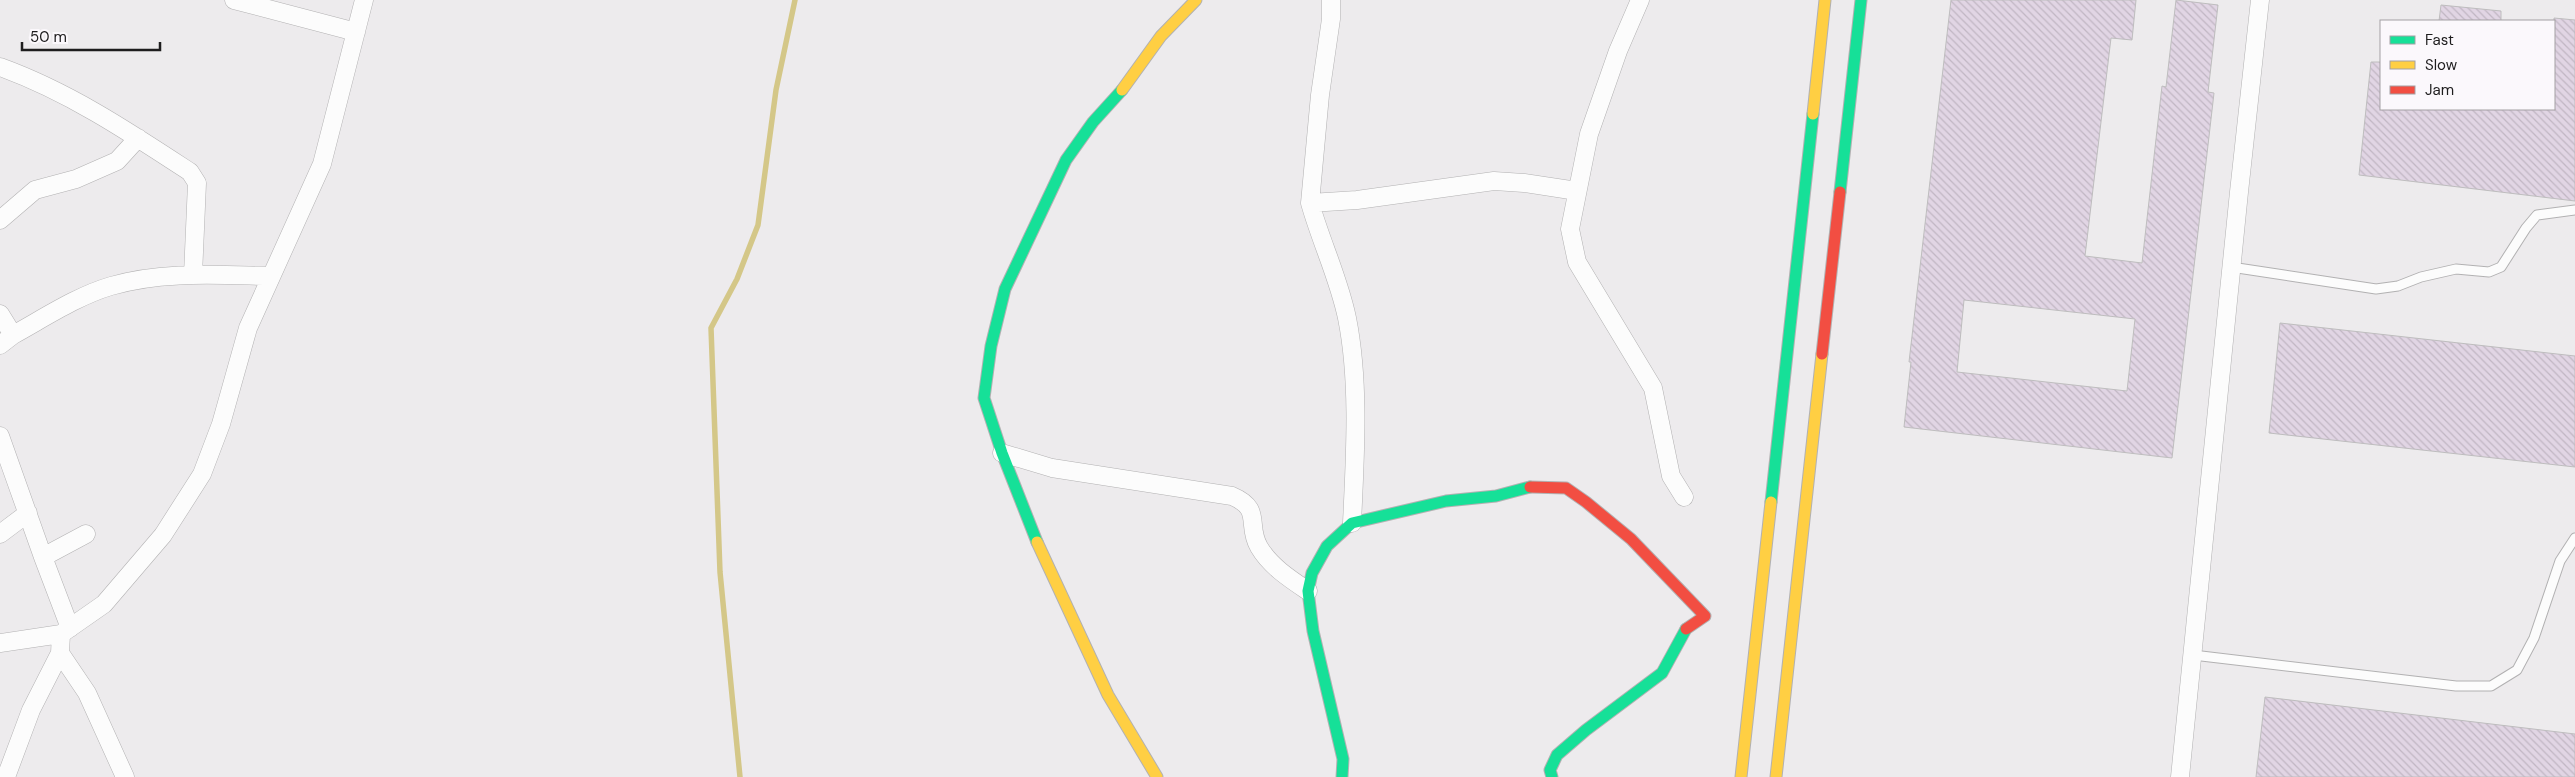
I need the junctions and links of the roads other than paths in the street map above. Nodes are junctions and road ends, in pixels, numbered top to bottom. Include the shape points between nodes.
1 (234, 0) edge
2 (364, 0) edge
3 (1196, 0) edge
4 (1331, 0) edge
5 (1640, 0) edge
6 (1825, 0) edge
7 (1861, 0) edge
8 (2260, 0) edge
9 (356, 32) junction
10 (0, 67) edge
11 (138, 138) junction
12 (1576, 191) junction
13 (1310, 203) junction
14 (2575, 210) edge
15 (0, 220) edge
16 (2231, 267) junction
17 (193, 275) junction
18 (270, 276) junction
19 (0, 314) edge
20 (6, 340) edge
21 (0, 436) edge
22 (1002, 453) junction
23 (1684, 497) dead end
24 (28, 513) junction
25 (1352, 523) junction
26 (0, 534) edge
27 (86, 534) dead end
28 (2575, 538) edge
29 (43, 557) junction
30 (1308, 591) junction
31 (66, 631) junction
32 (0, 643) edge
33 (60, 653) junction
34 (2193, 655) junction
35 (6, 777) edge
36 (125, 777) edge
37 (1157, 777) edge
38 (1342, 777) edge
39 (1552, 777) edge
40 (1741, 777) edge
41 (1776, 777) edge
42 (2180, 777) edge

1 - 9 street
2 - 9 street
3 - 22 street via 1161,36 1132,79 1093,122 1066,160 1005,289 991,346 984,398
4 - 13 street
5 - 12 street via 1588,134
6 - 40 street
7 - 41 street
8 - 16 street
9 - 18 street via 322,164
10 - 11 street via 85,104
11 - 15 street via 116,161 76,179 35,190
11 - 17 street via 190,172 197,183
12 - 13 street via 1494,181 1366,200
12 - 23 street via 1570,229 1577,262 1653,388 1670,476
13 - 25 street via 1339,286 1347,320 1354,392
14 - 16 lane via 2537,216 2500,267 2489,272 2456,269 2376,290
16 - 34 street
17 - 18 street
17 - 20 street via 112,286 88,295
18 - 31 street via 248,328 221,424 202,474 163,535 104,604
19 - 20 street
21 - 24 street
22 - 30 street via 1052,468 1232,496 1244,501 1250,508 1259,547 1280,572
22 - 37 street via 1040,551 1108,695
24 - 26 street
24 - 29 street
25 - 30 street via 1327,546 1312,573
25 - 39 street via 1446,501 1496,496 1535,486 1566,488 1631,539 1706,616 1685,630 1662,673 1557,755 1550,770
27 - 29 street
28 - 34 lane via 2560,561 2534,638 2517,670 2491,686 2456,686
29 - 31 street
30 - 38 street via 1313,631 1343,759
31 - 32 street
31 - 33 street
33 - 35 street via 31,710
33 - 36 street via 86,693
34 - 42 street

